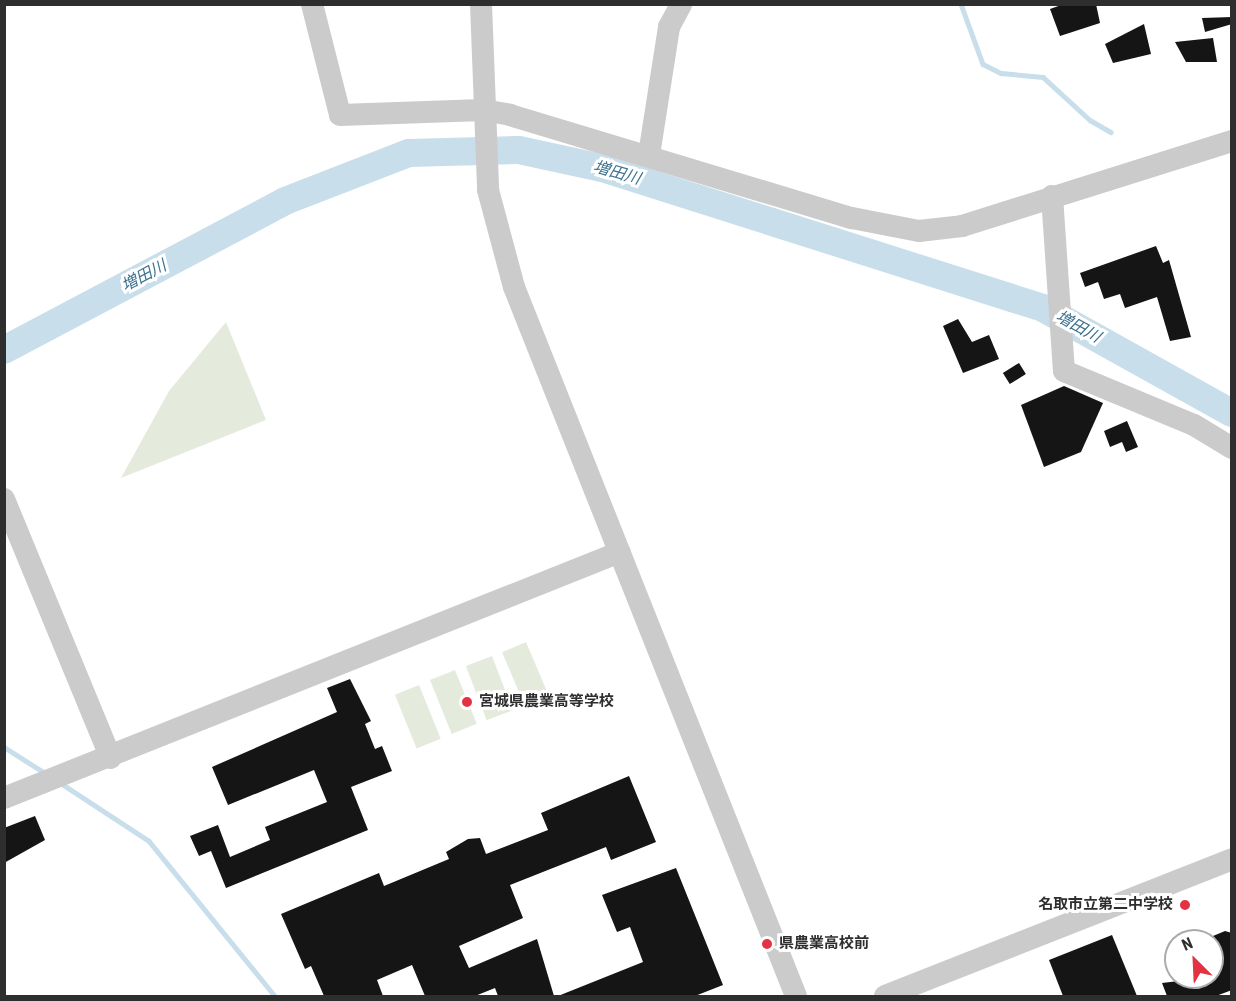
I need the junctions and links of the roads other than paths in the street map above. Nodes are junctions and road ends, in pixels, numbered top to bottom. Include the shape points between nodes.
1 (312, 4) edge
2 (481, 4) edge
3 (681, 4) edge
4 (483, 120) junction
5 (1232, 141) edge
6 (649, 156) junction
7 (1052, 196) junction
8 (1232, 448) edge
9 (4, 499) edge
10 (620, 552) junction
11 (111, 758) junction
12 (4, 798) edge
13 (1232, 859) edge
14 (796, 996) edge
15 (885, 996) edge

1 - 4 street via 340,115
2 - 4 street
3 - 6 street via 669,27
4 - 6 street
4 - 10 street via 487,180 514,287
5 - 7 street
6 - 7 street via 852,218 919,231 954,228
7 - 8 street via 1064,370 1194,425
9 - 11 street
10 - 11 street
10 - 14 street
11 - 12 street
13 - 15 street

